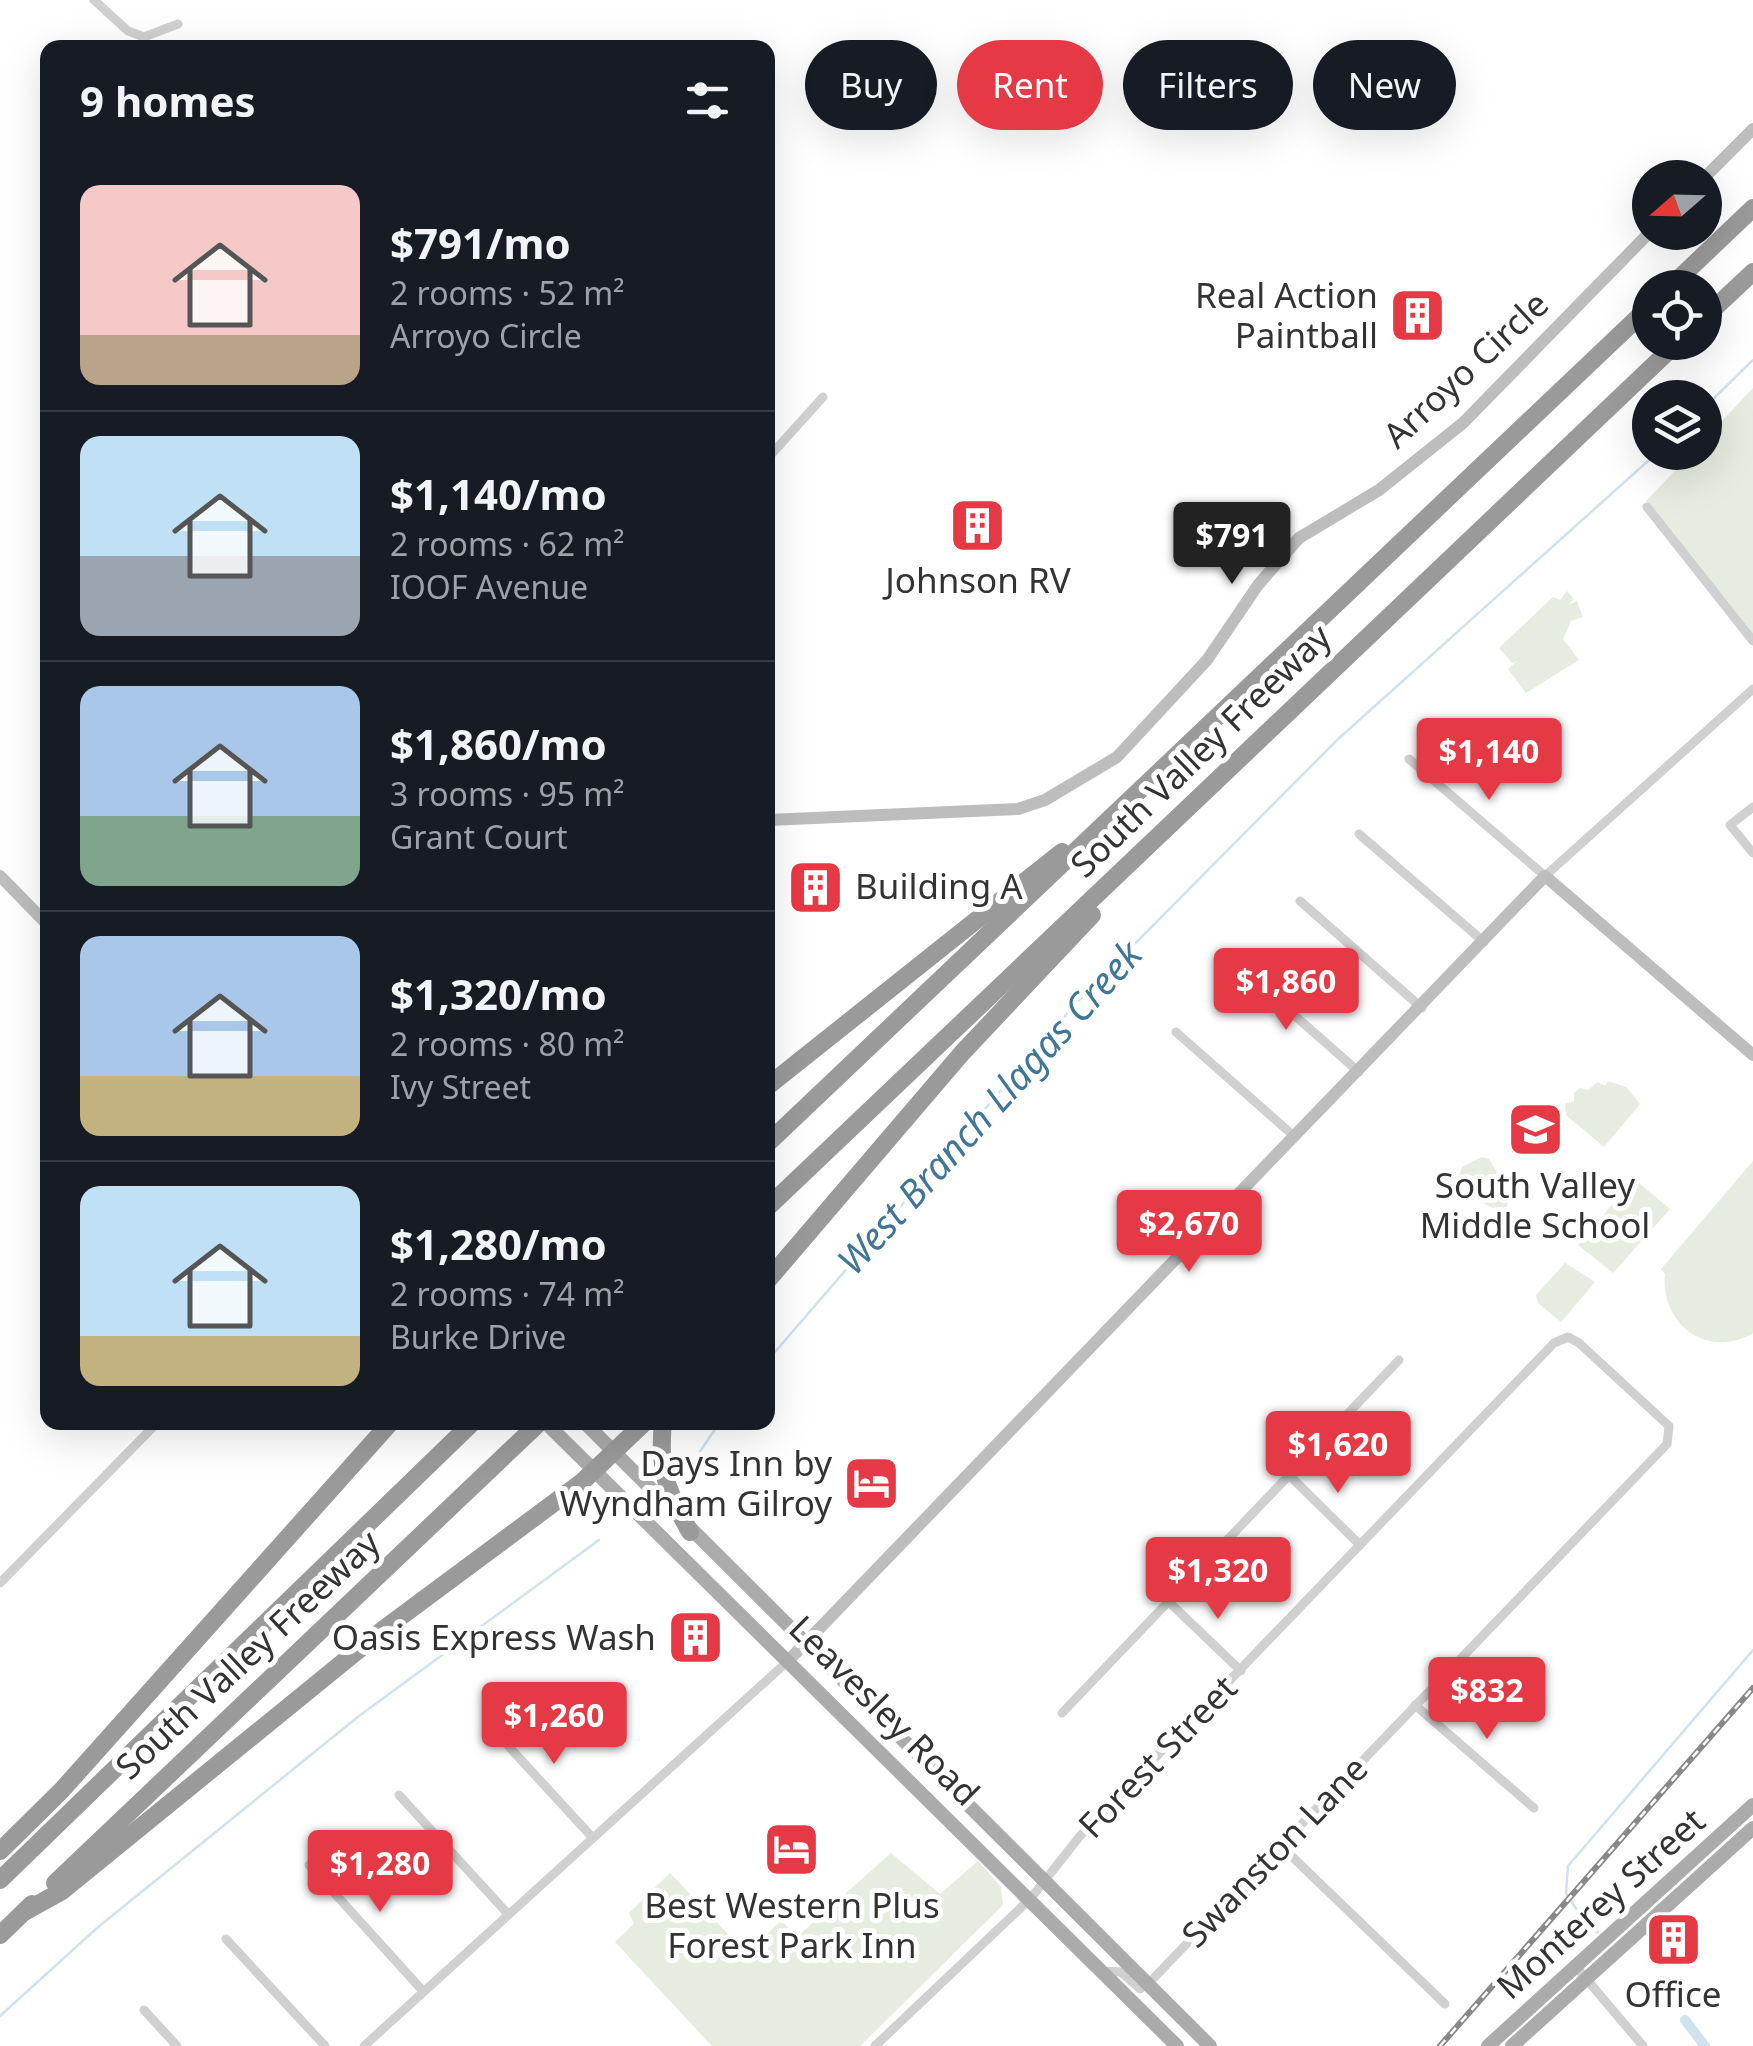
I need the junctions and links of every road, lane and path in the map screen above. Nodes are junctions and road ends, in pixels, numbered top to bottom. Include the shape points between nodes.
1 (94, 0) edge
2 (178, 24) dead end
3 (1753, 129) edge
4 (1722, 160) edge
5 (1753, 208) edge
6 (1632, 250) edge
7 (1688, 270) edge
8 (1753, 272) edge
9 (1722, 301) edge
10 (1632, 323) edge
11 (1659, 360) edge
12 (824, 397) dead end
13 (775, 450) edge
14 (1647, 507) dead end
15 (1753, 641) edge
16 (1753, 689) edge
17 (1262, 738) junction
18 (1408, 760) dead end
19 (1753, 807) edge
20 (775, 820) edge
21 (1093, 834) junction
22 (1359, 834) dead end
23 (1753, 853) edge
24 (0, 876) edge
25 (1545, 876) junction
26 (1300, 902) dead end
27 (40, 915) edge
28 (1484, 942) junction
29 (1237, 965) dead end
30 (1422, 1008) junction
31 (1176, 1032) dead end
32 (1753, 1054) edge
33 (1360, 1072) junction
34 (775, 1080) edge
35 (775, 1136) edge
36 (1296, 1137) junction
37 (775, 1200) edge
38 (775, 1272) edge
39 (1565, 1337) joint
40 (1399, 1360) dead end
41 (150, 1430) edge
42 (384, 1430) edge
43 (453, 1430) edge
44 (464, 1430) edge
45 (533, 1430) edge
46 (550, 1430) edge
47 (592, 1430) edge
48 (638, 1430) edge
49 (662, 1430) edge
50 (615, 1454) junction
51 (595, 1472) junction
52 (1289, 1475) junction
53 (414, 1476) junction
54 (690, 1532) junction
55 (1360, 1545) junction
56 (0, 1583) edge
57 (1168, 1601) junction
58 (804, 1645) junction
59 (789, 1660) junction
60 (1241, 1671) junction
61 (1415, 1705) junction
62 (1062, 1713) dead end
63 (488, 1724) dead end
64 (398, 1795) dead end
65 (1753, 1806) edge
66 (1534, 1808) dead end
67 (1753, 1828) edge
68 (592, 1837) junction
69 (1280, 1844) junction
70 (0, 1851) edge
71 (309, 1865) dead end
72 (0, 1880) edge
73 (1044, 1882) junction
74 (1031, 1898) junction
75 (24, 1912) junction
76 (508, 1914) junction
77 (0, 1935) edge
78 (226, 1938) dead end
79 (1103, 1971) junction
80 (1582, 1974) junction
81 (1148, 1984) junction
82 (422, 1990) junction
83 (1445, 2004) dead end
84 (144, 2010) dead end
85 (177, 2046) edge
86 (325, 2046) edge
87 (364, 2046) edge
88 (875, 2046) edge
89 (1177, 2046) edge
90 (1210, 2046) edge
91 (1488, 2046) edge
92 (1512, 2046) edge
93 (1642, 2046) edge

1 - 2 street via 128,32 144,37
3 - 4 street
5 - 7 highway
6 - 20 street, Arroyo Circle via 1463,423 1379,490 1299,538 1208,660 1117,758 1045,800 1018,808
8 - 9 highway
10 - 21 highway, South Valley Freeway
11 - 17 highway, South Valley Freeway
12 - 13 street
14 - 15 street
16 - 25 street
17 - 37 highway, South Valley Freeway
17 - 38 highway via 997,1014
18 - 25 street
19 - 23 street via 1730,825
21 - 34 highway via 1054,856
21 - 35 highway, South Valley Freeway
22 - 28 street
24 - 27 street
25 - 28 street
25 - 32 street
26 - 30 street
28 - 30 street
29 - 33 street
30 - 33 street
31 - 36 street
33 - 36 street
36 - 58 street
39 - 55 street, Forest Street
39 - 61 street, Swanston Lane via 1579,1343 1671,1434
40 - 52 street
41 - 56 street
42 - 70 highway
43 - 53 highway
44 - 53 highway, South Valley Freeway
45 - 75 highway, South Valley Freeway
46 - 51 main road, Leavesley Road
47 - 50 main road, Leavesley Road
48 - 50 highway
49 - 54 highway via 664,1483
50 - 51 highway
50 - 54 main road, Leavesley Road
51 - 59 main road, Leavesley Road
51 - 75 highway via 384,1629 62,1891
52 - 55 street
52 - 57 street
53 - 72 highway, South Valley Freeway
54 - 58 main road, Leavesley Road
55 - 60 street, Forest Street
57 - 60 street
57 - 62 street
58 - 59 street
58 - 73 main road, Leavesley Road
59 - 68 street
59 - 74 main road, Leavesley Road
60 - 73 street, Forest Street via 1080,1836
61 - 66 street
61 - 69 street, Swanston Lane
63 - 68 street
64 - 76 street
65 - 80 main road, Monterey Street
67 - 80 main road, Monterey Street
68 - 76 street
69 - 81 street, Swanston Lane
69 - 83 street
71 - 82 street
73 - 74 street, Forest Street
73 - 81 main road, Leavesley Road
74 - 79 main road, Leavesley Road
74 - 88 street, Forest Street
75 - 77 highway, South Valley Freeway
76 - 82 street
78 - 86 street
79 - 81 street via 1121,1972 1140,1989
79 - 89 main road, Leavesley Road
80 - 91 main road, Monterey Street
80 - 92 main road, Monterey Street
80 - 93 street
81 - 90 main road, Leavesley Road
82 - 87 street
84 - 85 street

